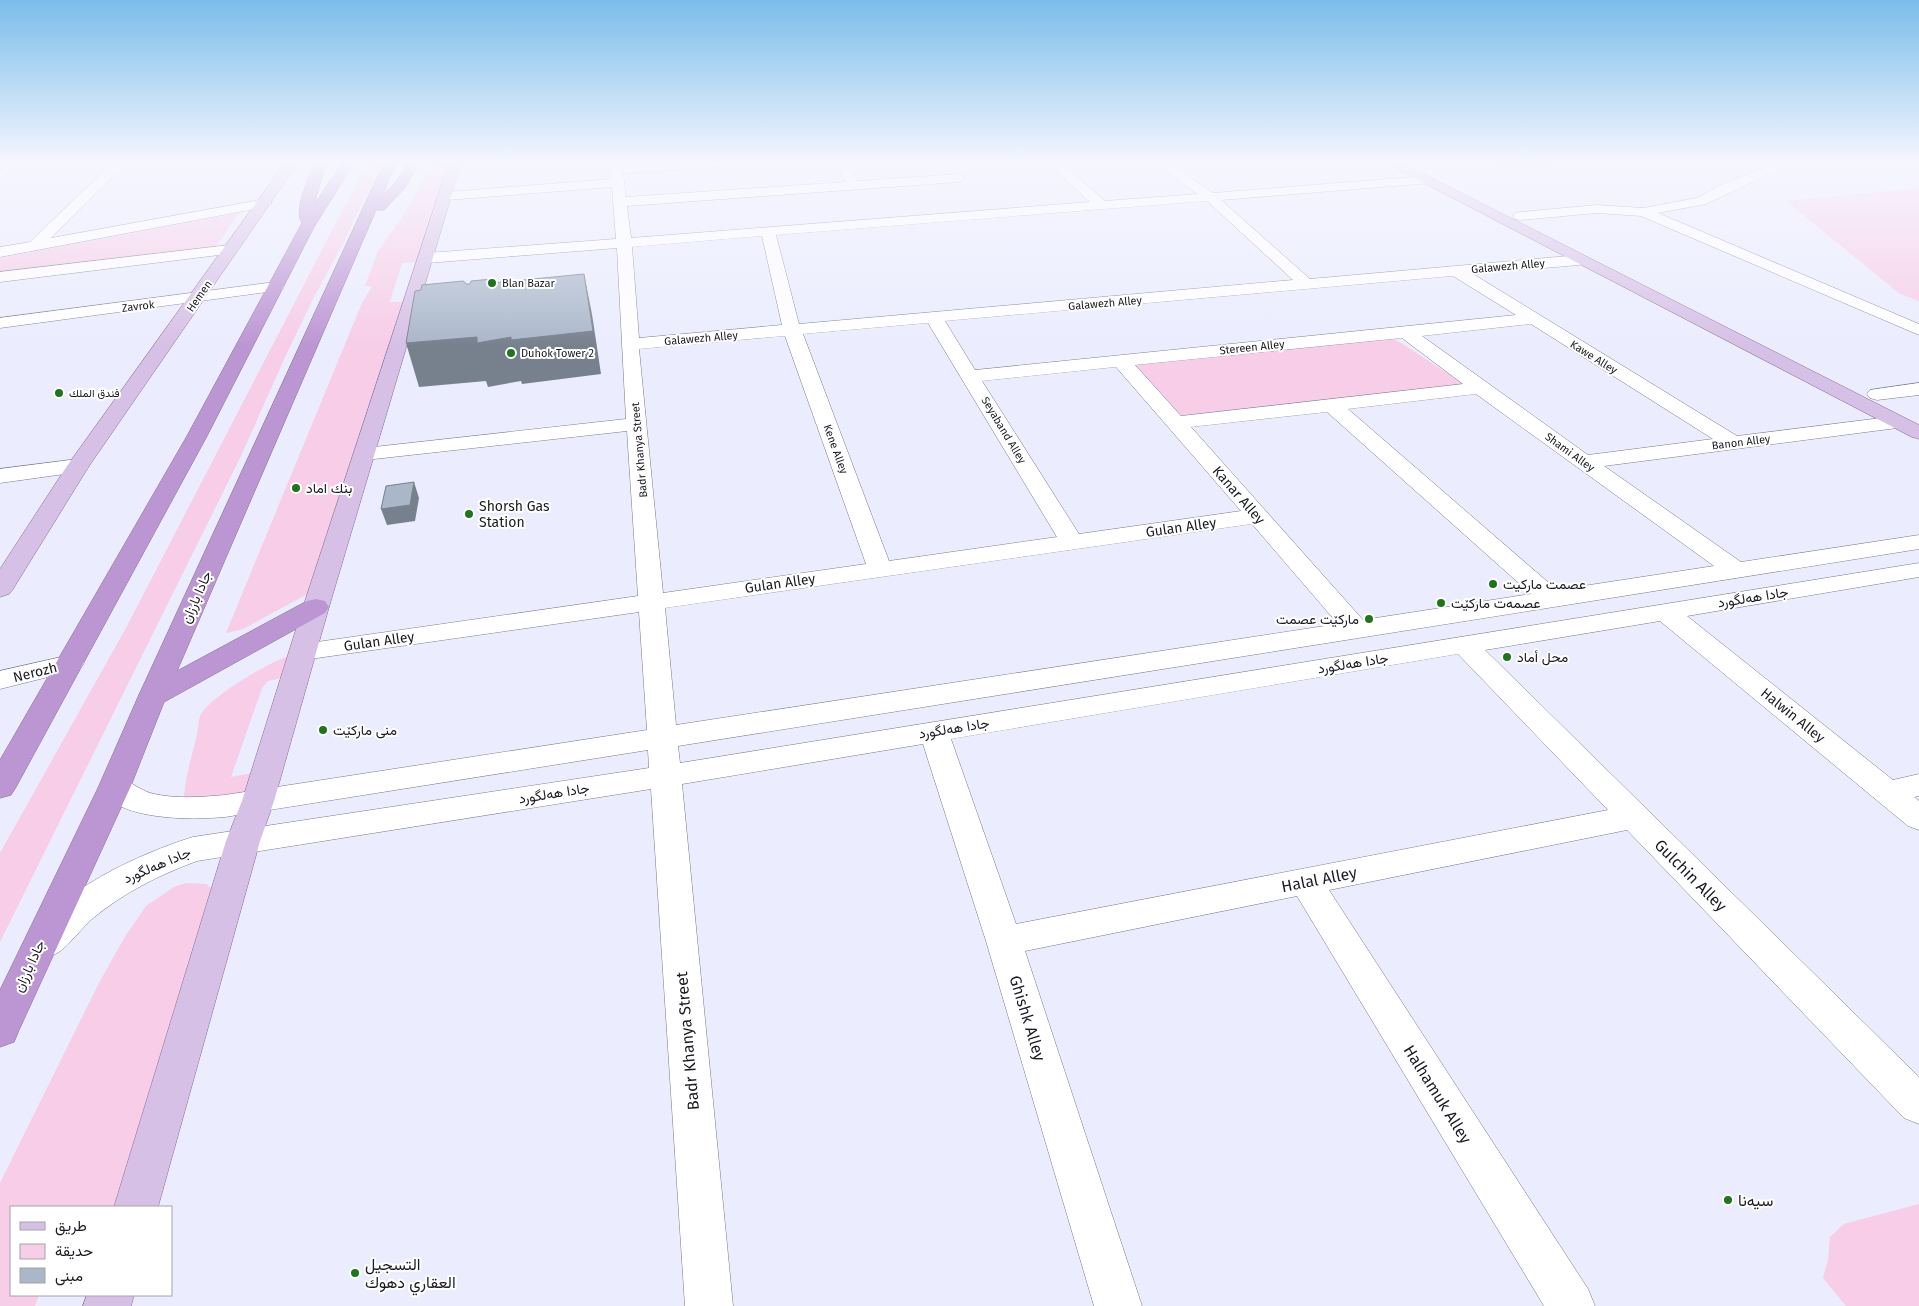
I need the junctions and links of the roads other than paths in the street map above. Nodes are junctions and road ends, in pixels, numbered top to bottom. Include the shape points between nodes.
1 (57, 224) edge
2 (155, 224) edge
3 (249, 224) edge
4 (307, 224) edge
5 (310, 224) edge
6 (437, 224) edge
7 (622, 224) edge
8 (870, 224) edge
9 (1240, 224) edge
10 (1510, 224) edge
11 (1536, 224) edge
12 (1671, 224) edge
13 (362, 225) edge
14 (307, 228) junction
15 (768, 232) junction
16 (624, 243) junction
17 (33, 247) junction
18 (230, 250) junction
19 (0, 252) edge
20 (427, 258) junction
21 (1579, 260) junction
22 (1455, 270) junction
23 (0, 277) edge
24 (1307, 285) junction
25 (276, 287) junction
26 (198, 298) junction
27 (934, 318) junction
28 (1533, 319) junction
29 (22, 320) junction
30 (0, 323) edge
31 (792, 329) junction
32 (1919, 330) edge
33 (1406, 332) junction
34 (0, 341) edge
35 (630, 344) junction
36 (1120, 360) junction
37 (971, 376) junction
38 (1480, 388) junction
39 (1919, 389) edge
40 (1878, 394) junction
41 (1330, 404) junction
42 (1904, 416) junction
43 (1175, 423) junction
44 (636, 424) junction
45 (1919, 433) edge
46 (1734, 443) junction
47 (365, 454) junction
48 (1584, 462) junction
49 (78, 466) junction
50 (0, 476) edge
51 (1258, 516) junction
52 (1072, 542) junction
53 (1919, 542) edge
54 (880, 569) junction
55 (1736, 570) junction
56 (1919, 570) edge
57 (0, 589) edge
58 (1552, 599) junction
59 (651, 601) junction
60 (316, 607) junction
61 (1666, 612) junction
62 (1357, 629) junction
63 (1464, 645) junction
64 (303, 652) junction
65 (70, 663) junction
66 (0, 680) edge
67 (152, 697) junction
68 (934, 732) junction
69 (662, 738) junction
70 (666, 776) junction
71 (1919, 785) edge
72 (0, 787) edge
73 (114, 788) junction
74 (1887, 792) junction
75 (258, 801) junction
76 (1634, 817) junction
77 (1919, 818) edge
78 (244, 841) junction
79 (1305, 881) junction
80 (1004, 941) junction
81 (28, 968) junction
82 (0, 1030) edge
83 (1919, 1105) edge
84 (136, 1206) edge
85 (709, 1306) edge
86 (1118, 1306) edge
87 (1570, 1306) edge

1 - 17 street
2 - 17 street
3 - 18 main road, Hemen
4 - 14 highway
5 - 14 highway
6 - 20 main road
7 - 16 street, Badr Khanya Street
8 - 15 street
9 - 24 street
10 - 21 main road
11 - 40 main road
12 - 32 street
13 - 67 highway, جادا بارزان
14 - 25 highway
15 - 16 street
15 - 31 street, Kene Alley
16 - 20 street
16 - 35 street, Badr Khanya Street
17 - 19 street
18 - 23 street
18 - 26 main road, Hemen
20 - 47 main road
21 - 22 street, Galawezh Alley
21 - 42 main road
22 - 24 street, Galawezh Alley
22 - 28 street, Kawe Alley
24 - 27 street, Galawezh Alley
25 - 26 street, Zavrok
25 - 65 highway
26 - 29 street, Zavrok
26 - 49 main road, Hemen
27 - 31 street, Galawezh Alley
27 - 37 street, Seyaband Alley
28 - 33 street, Stereen Alley
28 - 46 street, Kawe Alley
29 - 30 street, Zavrok
29 - 34 street
31 - 35 street, Galawezh Alley
31 - 54 street, Kene Alley
33 - 36 street, Stereen Alley
33 - 38 street, Shami Alley
35 - 44 street, Badr Khanya Street
36 - 37 street, Stereen Alley
36 - 43 street, Kanar Alley
37 - 52 street, Seyaband Alley
38 - 41 street
38 - 48 street, Shami Alley
39 - 40 street
40 - 42 main road
41 - 43 street
41 - 58 street
42 - 45 main road
42 - 46 street, Banon Alley
43 - 51 street, Kanar Alley
44 - 47 street
44 - 59 street, Badr Khanya Street
46 - 48 street, Banon Alley
47 - 60 main road
48 - 55 street, Shami Alley
49 - 50 street
49 - 57 main road, Hemen
51 - 52 street, Gulan Alley
51 - 62 street, Kanar Alley
52 - 54 street, Gulan Alley
53 - 55 street
54 - 59 street, Gulan Alley
55 - 58 street
56 - 61 street, جادا هەلگورد
58 - 62 street
59 - 64 street, Gulan Alley
59 - 69 street, Badr Khanya Street
60 - 64 main road
60 - 67 highway
61 - 63 street, جادا هەلگورد
61 - 74 street, Halwin Alley
62 - 69 street
63 - 68 street, جادا هەلگورد
63 - 76 street, Gulchin Alley
64 - 75 main road
65 - 66 street, Nerozh
65 - 72 highway
67 - 73 highway, جادا بارزان
68 - 70 street, جادا هەلگورد
68 - 80 street, Ghishk Alley
69 - 70 street, Badr Khanya Street
69 - 75 street
70 - 78 street, جادا هەلگورد
70 - 85 street, Badr Khanya Street
71 - 74 street
73 - 75 street via 147,805 170,808 197,809
73 - 81 highway, جادا بارزان
74 - 77 street, Halwin Alley
75 - 78 main road
76 - 79 street, Halal Alley
76 - 83 street, Gulchin Alley
78 - 81 street, جادا هەلگورد via 193,849 113,884 63,923
78 - 84 main road
79 - 80 street, Halal Alley
79 - 87 street, Halhamuk Alley
80 - 86 street, Ghishk Alley
81 - 82 highway, جادا بارزان

